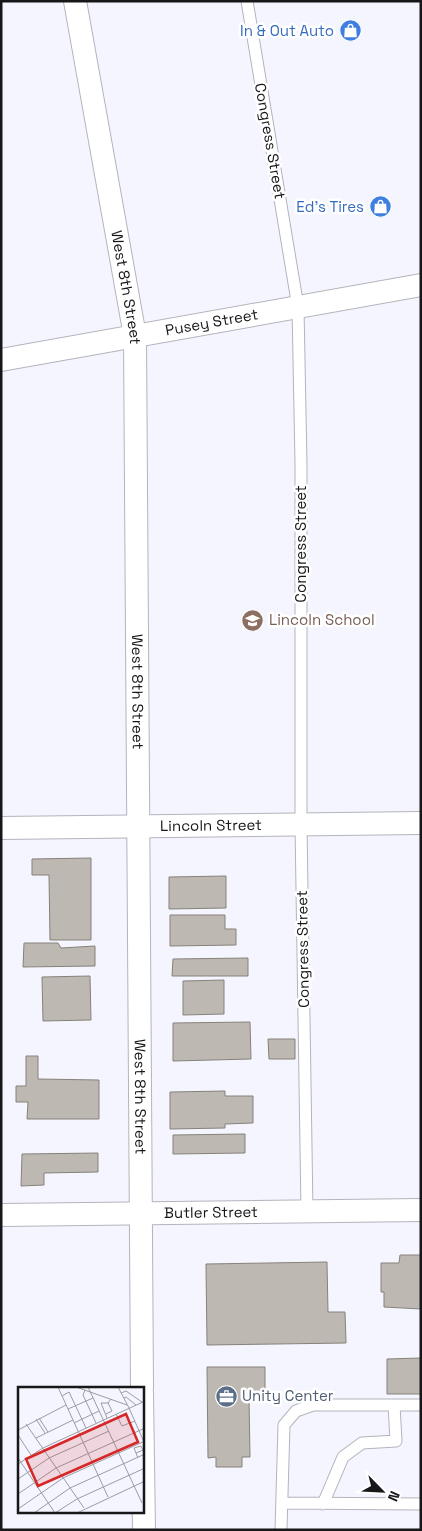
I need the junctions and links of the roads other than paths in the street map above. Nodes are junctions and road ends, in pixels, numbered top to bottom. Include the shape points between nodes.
1 (75, 1) edge
2 (247, 1) edge
3 (421, 285) edge
4 (298, 307) junction
5 (135, 336) junction
6 (1, 360) edge
7 (421, 823) edge
8 (300, 824) junction
9 (138, 827) junction
10 (1, 828) edge
11 (421, 1210) edge
12 (307, 1211) junction
13 (141, 1213) junction
14 (1, 1215) edge
15 (142, 1387) edge
16 (394, 1405) junction
17 (421, 1405) edge
18 (282, 1503) junction
19 (323, 1504) junction
20 (421, 1504) edge
21 (144, 1514) edge
22 (144, 1530) edge
23 (281, 1530) edge

1 - 5 street, West 8th Street
2 - 4 lane, Congress Street
3 - 4 street, Pusey Street
4 - 5 street, Pusey Street
4 - 8 lane, Congress Street
5 - 6 street, Pusey Street
5 - 9 street, West 8th Street
7 - 8 street, Lincoln Street
8 - 9 street, Lincoln Street
8 - 12 lane, Congress Street
9 - 10 street, Lincoln Street
9 - 13 street, West 8th Street
11 - 12 street, Butler Street
12 - 13 street, Butler Street
13 - 14 street, Butler Street
13 - 15 street, West 8th Street
16 - 17 lane
16 - 18 lane via 313,1405 296,1411 284,1425
16 - 19 lane via 396,1441 362,1443 343,1457
18 - 19 lane
18 - 23 lane
19 - 20 lane
21 - 22 street

